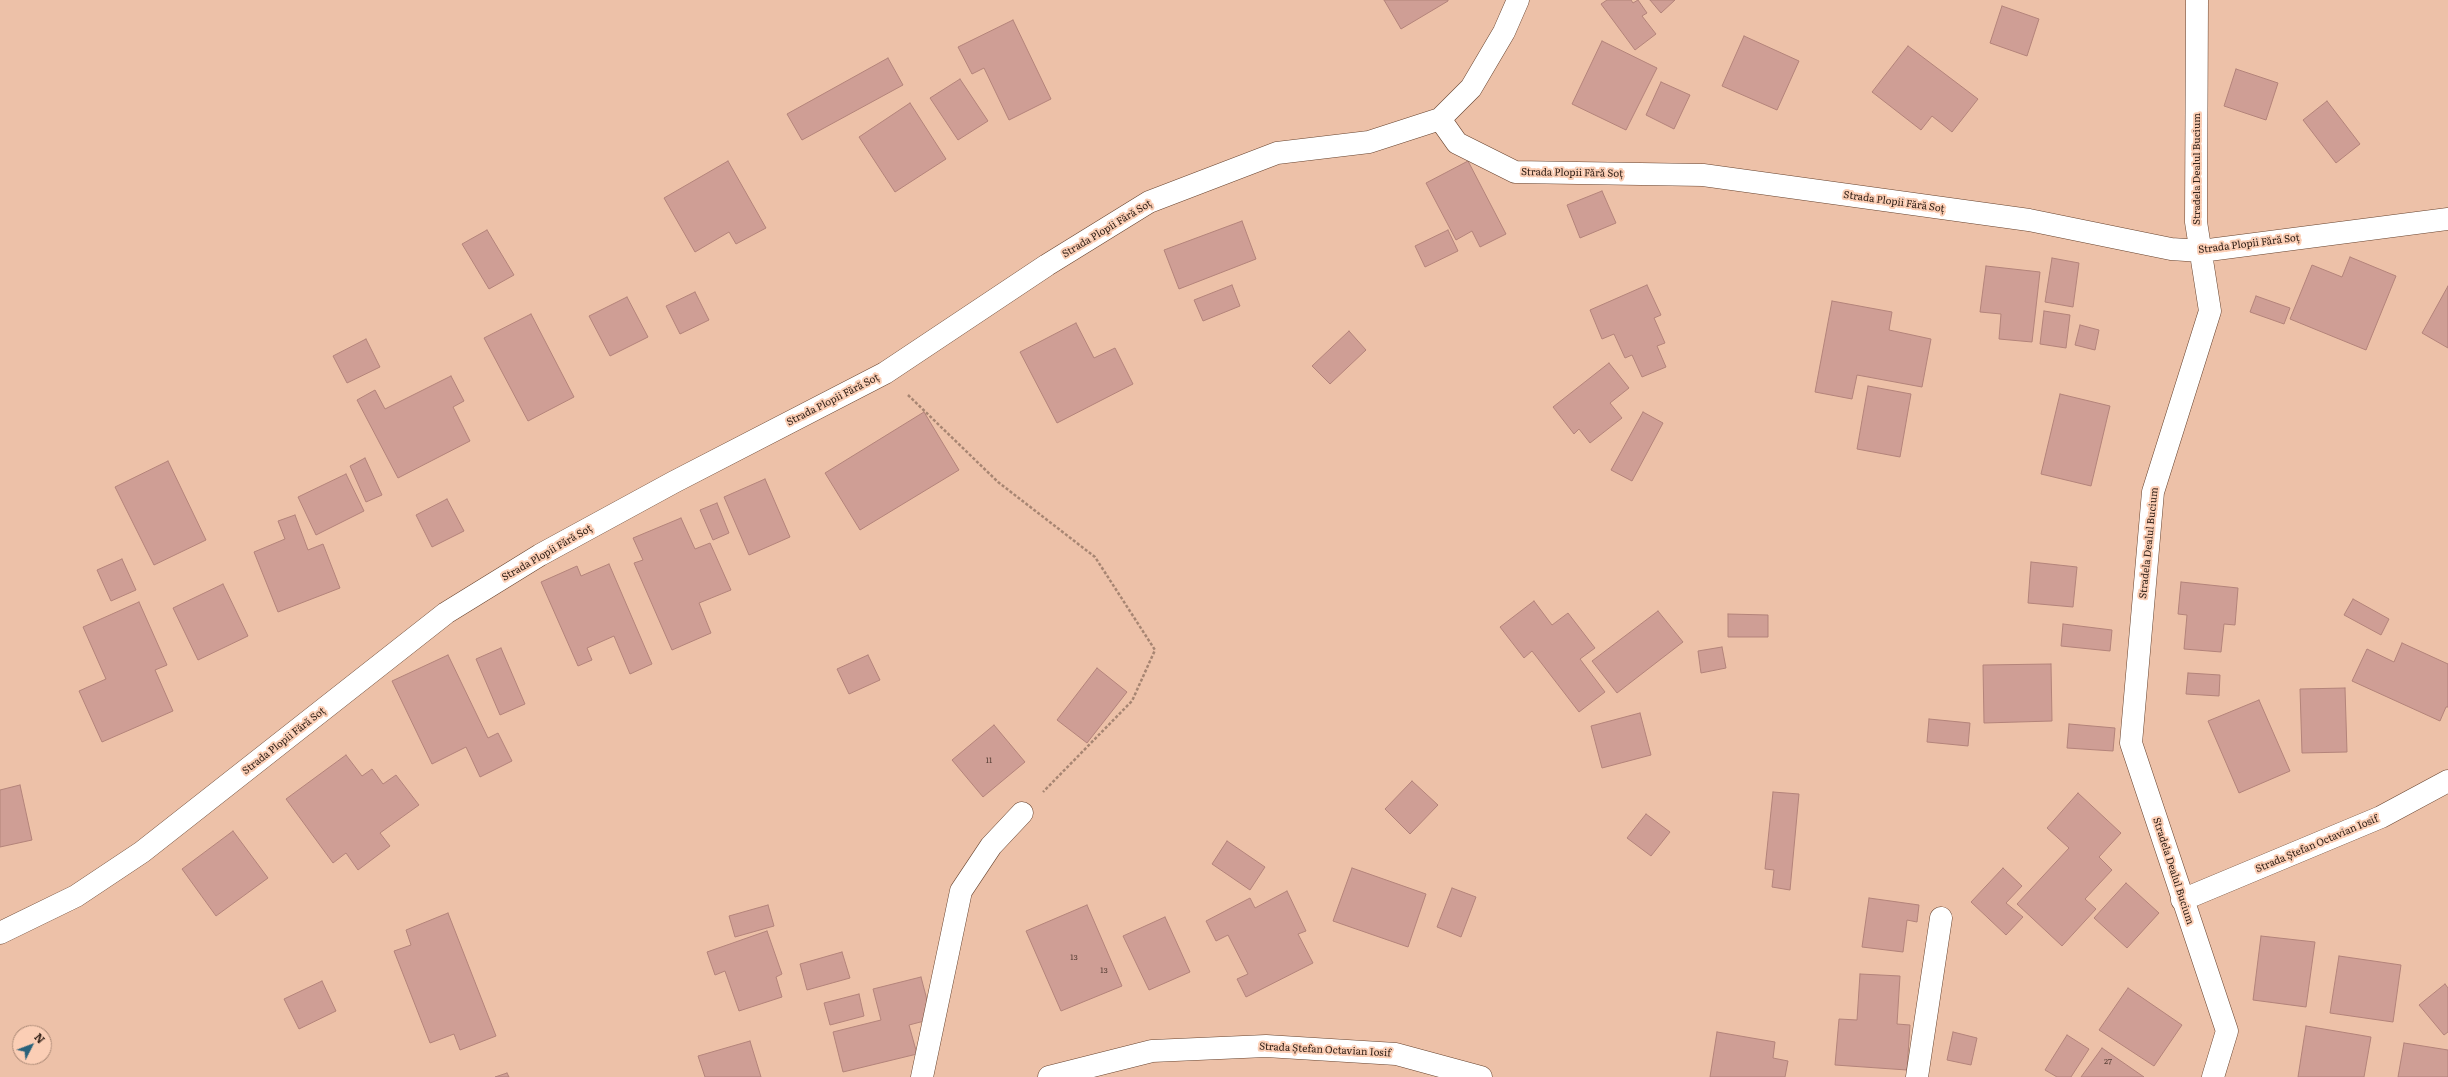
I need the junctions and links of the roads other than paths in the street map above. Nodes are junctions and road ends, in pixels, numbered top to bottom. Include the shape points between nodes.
1 (1518, 0) edge
2 (2197, 0) edge
3 (1440, 119) junction
4 (2448, 220) edge
5 (2201, 251) junction
6 (2448, 781) edge
7 (1022, 813) road end
8 (2182, 900) junction
9 (1941, 918) dead end
10 (0, 933) edge
11 (922, 1077) edge
12 (1049, 1077) edge
13 (1481, 1077) edge
14 (1917, 1077) edge
15 (2213, 1077) edge

1 - 3 street via 1504,32 1471,88
2 - 5 street, Stradela Dealul Bucium via 2196,222
3 - 5 street, Strada Plopii Fără Soț via 1457,143 1516,172 1703,175 2029,220 2171,249
3 - 10 street, Strada Plopii Fără Soț via 1369,142 1277,153 1149,202 1047,265 885,373 674,482 540,555 446,613 142,852 76,896
4 - 5 street, Strada Plopii Fără Soț
5 - 8 street, Stradela Dealul Bucium via 2210,311 2152,492 2131,743
6 - 8 street, Strada Ștefan Octavian Iosif via 2381,817
7 - 11 street via 991,846 961,891
8 - 15 street, Stradela Dealul Bucium via 2227,1031
9 - 14 street
12 - 13 street, Strada Ștefan Octavian Iosif via 1152,1052 1266,1046 1396,1054

